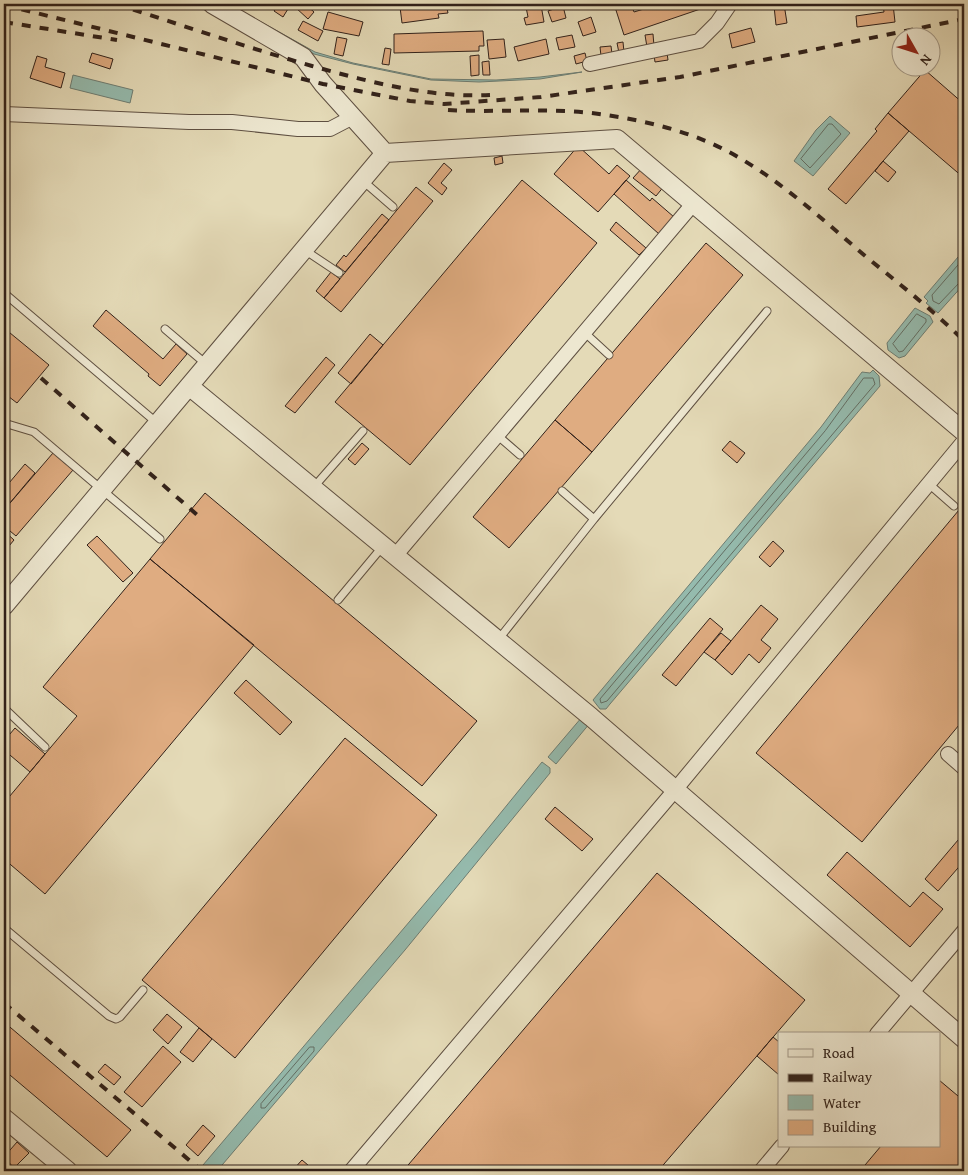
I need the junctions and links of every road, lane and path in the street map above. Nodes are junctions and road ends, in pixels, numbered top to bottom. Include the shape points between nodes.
1 (212, 4) edge
2 (730, 4) edge
3 (590, 64) dead end
4 (4, 114) edge
5 (353, 117) junction
6 (385, 153) junction
7 (362, 180) junction
8 (693, 204) junction
9 (394, 207) dead end
10 (303, 249) junction
11 (339, 273) dead end
12 (4, 293) edge
13 (767, 311) dead end
14 (165, 329) dead end
15 (584, 332) junction
16 (609, 355) dead end
17 (206, 364) junction
18 (189, 386) junction
19 (4, 423) edge
20 (157, 423) junction
21 (363, 431) dead end
22 (964, 432) edge
23 (497, 435) junction
24 (964, 441) edge
25 (520, 455) dead end
26 (929, 484) junction
27 (313, 488) junction
28 (101, 490) junction
29 (562, 491) dead end
30 (954, 506) dead end
31 (594, 519) junction
32 (160, 539) dead end
33 (389, 551) junction
34 (338, 600) dead end
35 (4, 606) edge
36 (497, 640) junction
37 (4, 708) edge
38 (45, 747) dead end
39 (948, 754) dead end
40 (964, 768) edge
41 (675, 790) junction
42 (4, 928) edge
43 (964, 930) edge
44 (143, 990) dead end
45 (910, 994) junction
46 (879, 1032) edge
47 (964, 1039) edge
48 (4, 1118) edge
49 (780, 1148) edge
50 (68, 1171) edge
51 (351, 1171) edge
52 (761, 1171) edge

1 - 5 street via 302,57
2 - 3 street via 699,41
4 - 5 street via 232,122 298,129 330,129
5 - 6 street
6 - 7 street
6 - 8 street via 617,139
7 - 9 lane
7 - 10 street
8 - 15 street
8 - 22 street
10 - 11 lane
10 - 17 street
12 - 20 lane
13 - 31 lane
14 - 17 lane
15 - 16 lane
15 - 23 street
17 - 18 street
18 - 20 street
18 - 27 street
19 - 28 lane via 34,432
20 - 28 street
21 - 27 lane
23 - 25 lane
23 - 33 street
24 - 26 street
26 - 30 lane
26 - 41 street
27 - 33 street
28 - 32 lane
28 - 35 street
29 - 31 lane
31 - 36 lane
33 - 34 lane
33 - 36 street
36 - 41 street
37 - 38 lane
39 - 40 street
41 - 45 street
41 - 51 street
42 - 44 lane via 109,1016 120,1018
43 - 45 street
45 - 46 street
45 - 47 street
48 - 50 street
49 - 52 street

